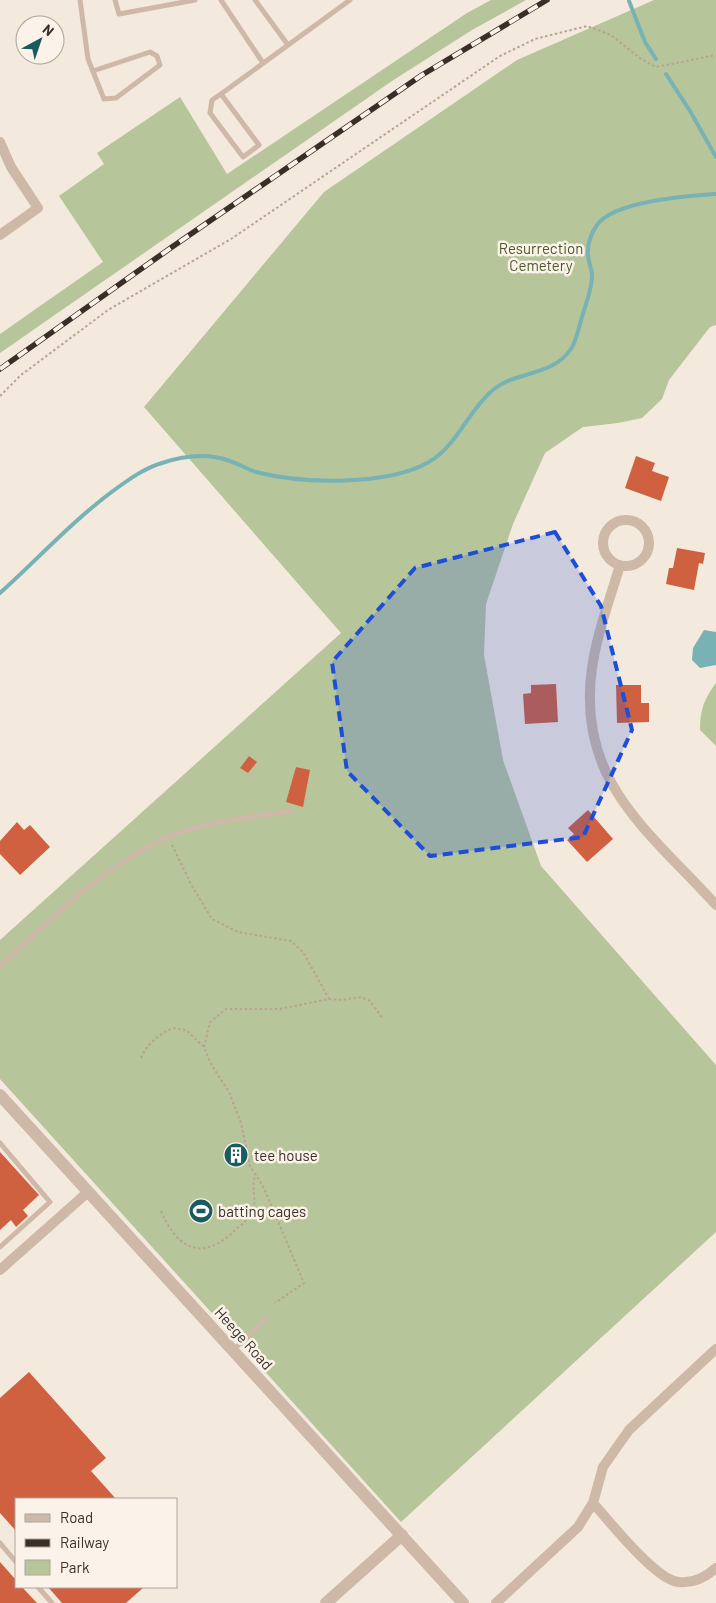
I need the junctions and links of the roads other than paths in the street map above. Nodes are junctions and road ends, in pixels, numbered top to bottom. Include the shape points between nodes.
1 (80, 0) edge
2 (115, 0) edge
3 (195, 0) edge
4 (220, 0) edge
5 (256, 0) edge
6 (350, 0) edge
7 (288, 45) junction
8 (263, 63) junction
9 (92, 71) junction
10 (221, 94) junction
11 (0, 142) edge
12 (0, 235) edge
13 (620, 565) junction
14 (290, 811) dead end
15 (716, 905) edge
16 (0, 966) edge
17 (0, 1095) edge
18 (0, 1143) edge
19 (88, 1192) junction
20 (0, 1248) edge
21 (0, 1270) edge
22 (265, 1320) dead end
23 (716, 1349) edge
24 (232, 1350) junction
25 (593, 1503) junction
26 (402, 1535) junction
27 (0, 1543) edge
28 (15, 1561) edge
29 (716, 1568) edge
30 (39, 1588) edge
31 (52, 1603) edge
32 (326, 1603) edge
33 (463, 1603) edge
34 (496, 1603) edge

1 - 9 lane
2 - 3 lane via 119,14
4 - 8 lane
5 - 7 lane
6 - 7 lane
7 - 8 lane
8 - 10 lane
9 - 9 lane via 104,99 116,98 160,65 157,56 150,52
10 - 10 lane via 212,100 210,114 243,157 259,145
11 - 12 street via 11,167 38,208
13 - 13 street via 608,558 604,538 606,531 616,522 630,520 642,526 650,544 640,562
13 - 15 street via 592,666 589,711 598,758 629,811
14 - 16 lane via 184,831 126,860 98,880
17 - 19 street, Heege Road
18 - 20 lane via 50,1202
19 - 21 street
19 - 24 street, Heege Road
22 - 24 lane
23 - 25 street via 630,1430 603,1467
24 - 26 street, Heege Road
25 - 29 street via 654,1570 677,1582 703,1580
25 - 34 street via 578,1527
26 - 32 street
26 - 33 street, Heege Road
27 - 28 lane
30 - 31 lane

